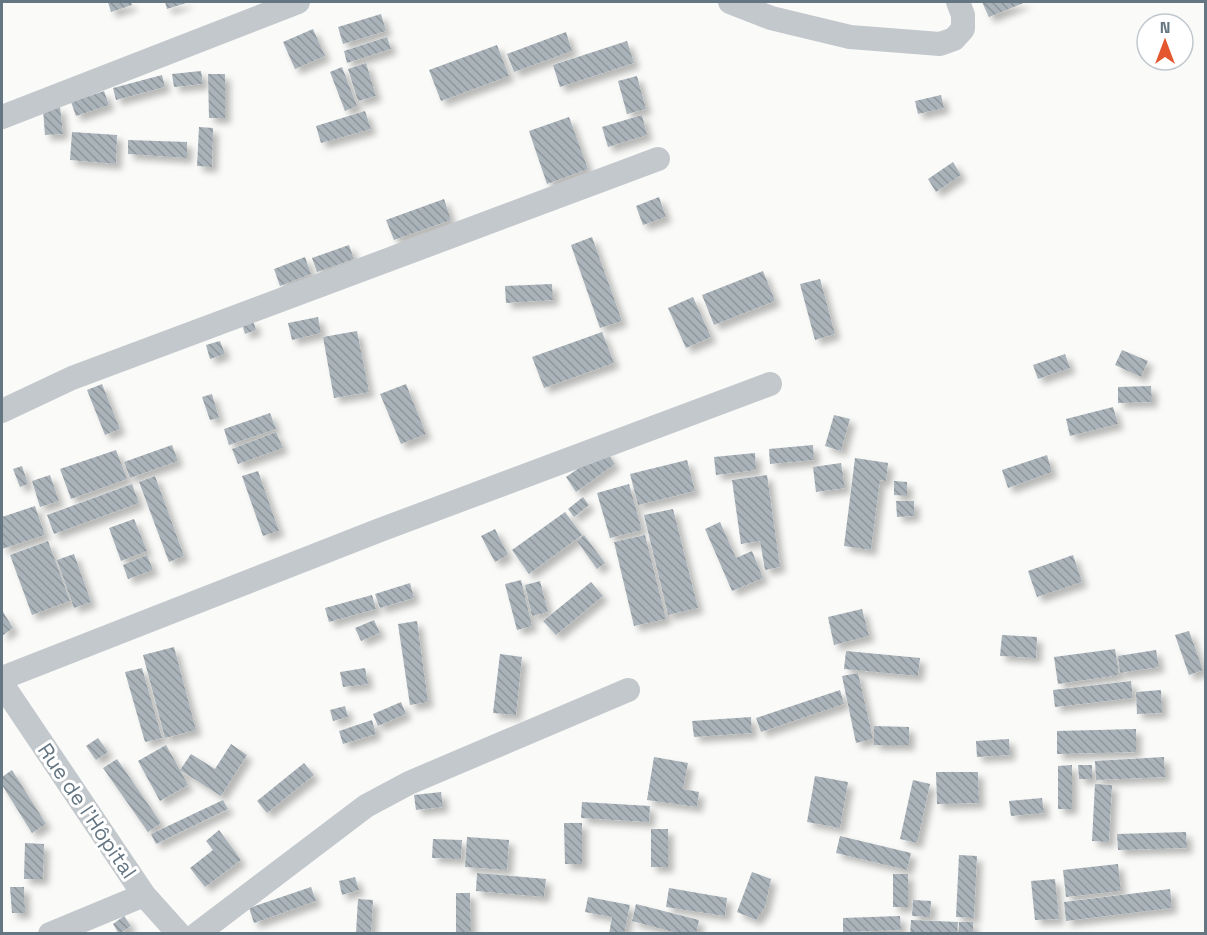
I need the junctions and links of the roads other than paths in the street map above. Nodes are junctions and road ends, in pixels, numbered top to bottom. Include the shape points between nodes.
1 (298, 2) edge
2 (730, 2) edge
3 (958, 2) edge
4 (2, 117) edge
5 (658, 159) dead end
6 (770, 384) dead end
7 (2, 411) edge
8 (2, 678) edge
9 (2, 684) edge
10 (628, 690) dead end
11 (144, 895) junction
12 (50, 933) edge
13 (179, 933) edge
14 (197, 933) edge

1 - 4 street
2 - 3 street via 771,18 850,37 940,44 954,39 963,29
5 - 7 street via 72,378
6 - 8 street via 380,530
9 - 11 street, Rue de l'Hôpital
10 - 14 street via 409,783 366,806
11 - 12 street
11 - 13 street, Rue de l'Hôpital

